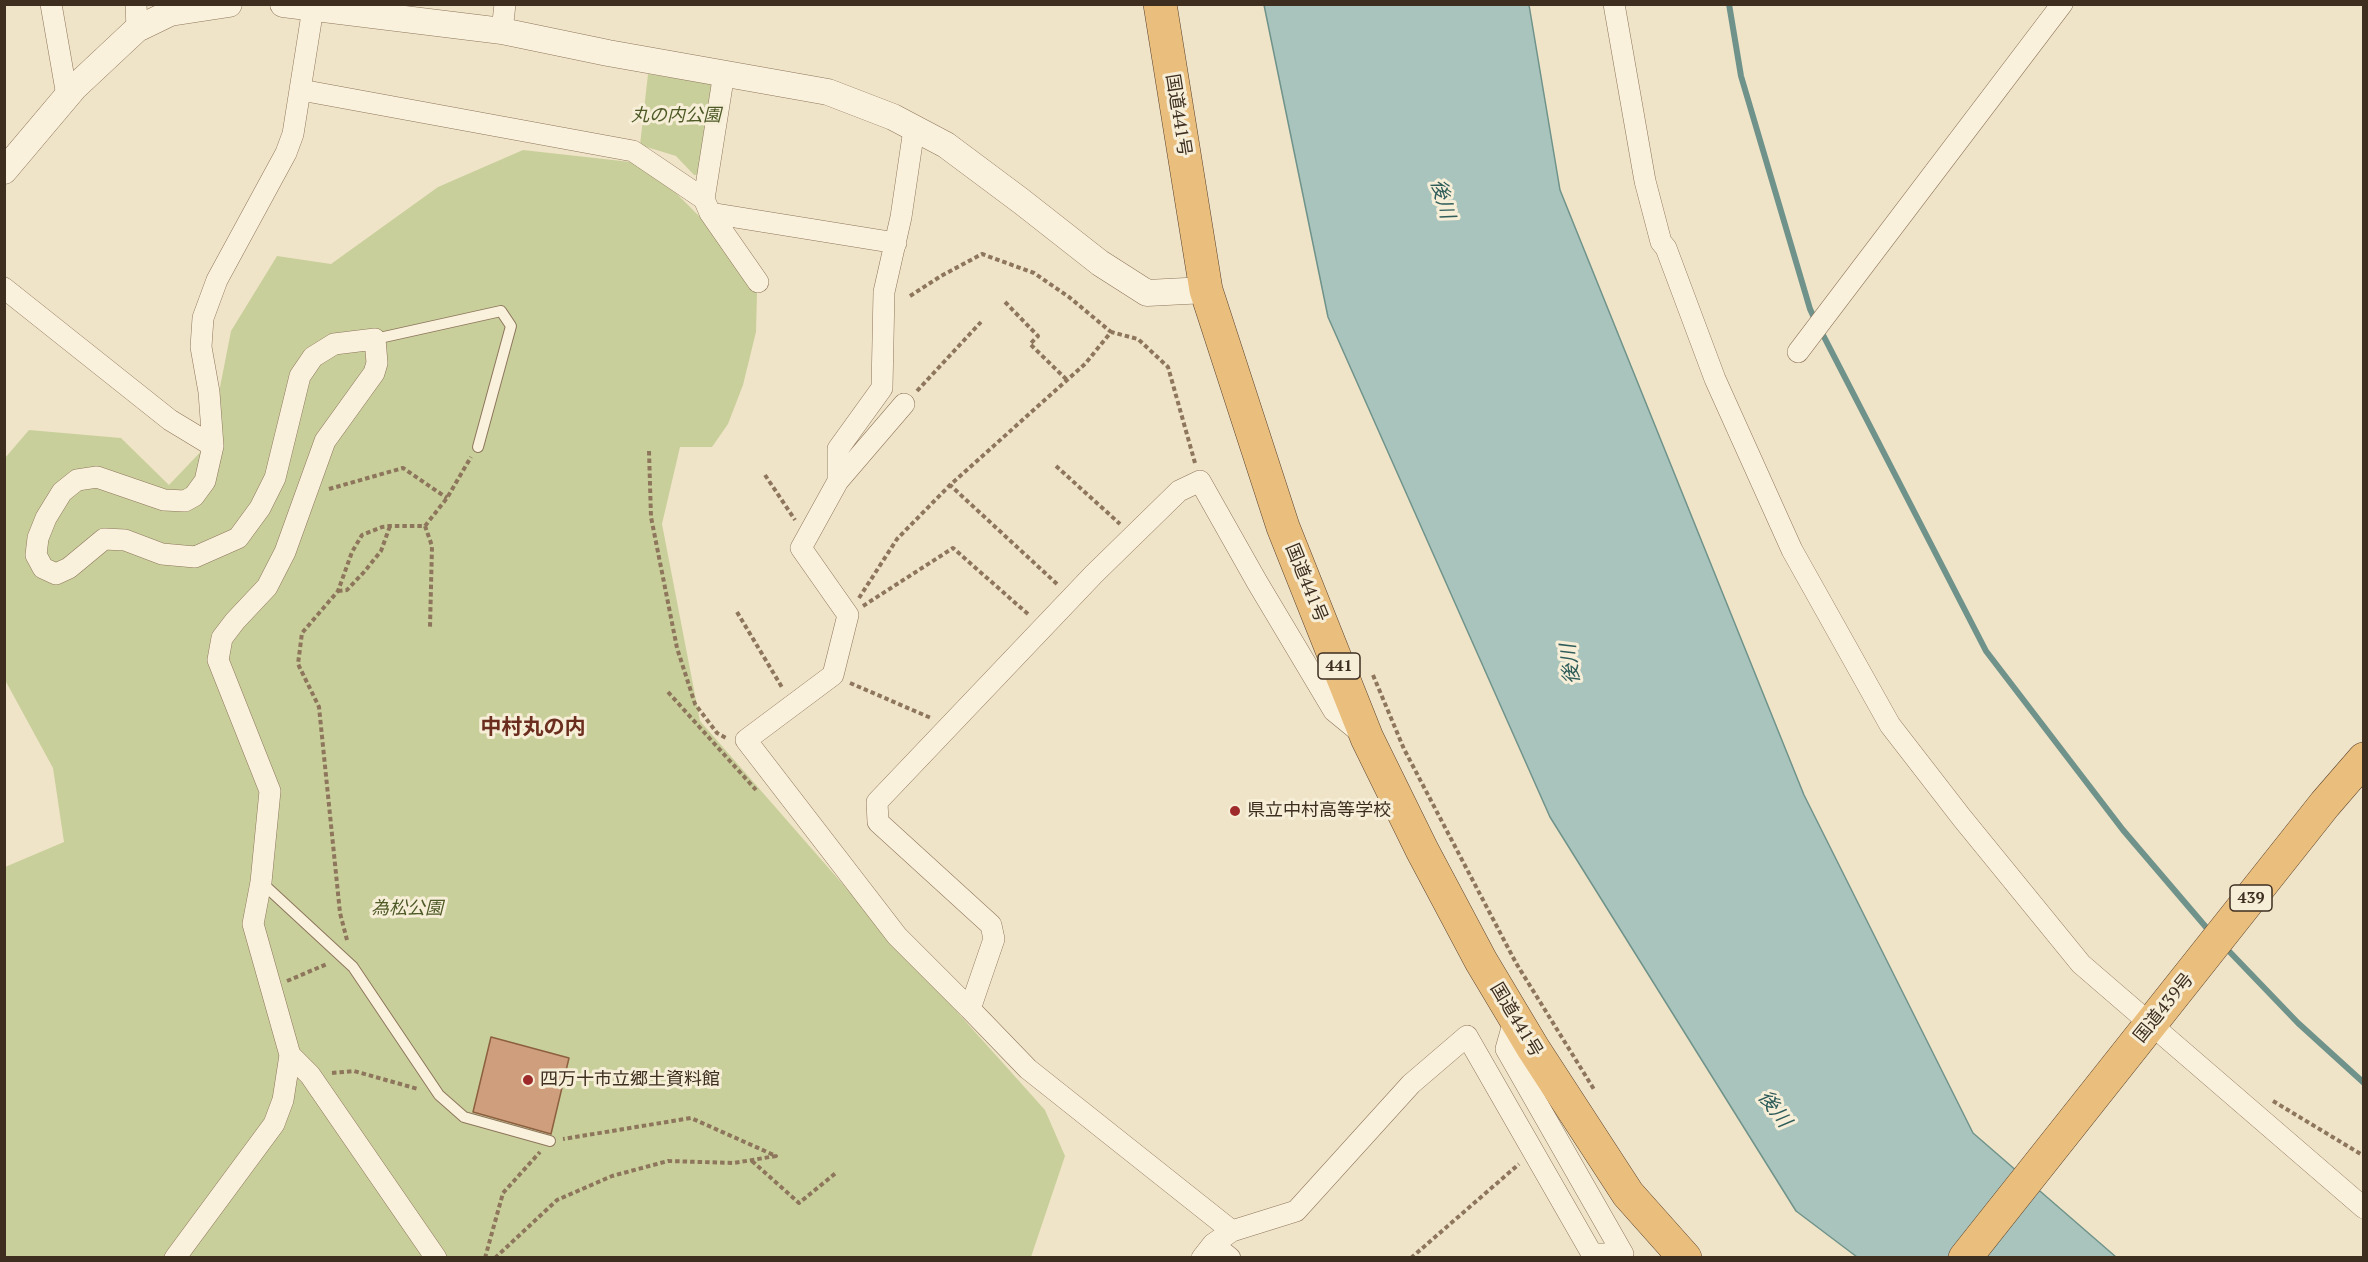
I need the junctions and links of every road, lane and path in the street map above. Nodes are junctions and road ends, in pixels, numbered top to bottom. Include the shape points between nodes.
1 (51, 4) edge
2 (229, 4) edge
3 (283, 4) edge
4 (505, 4) edge
5 (1160, 4) edge
6 (1614, 4) edge
7 (2062, 4) edge
8 (313, 8) junction
9 (137, 17) edge
10 (502, 31) junction
11 (724, 73) junction
12 (301, 90) junction
13 (67, 96) junction
14 (914, 129) junction
15 (4, 171) edge
16 (707, 206) junction
17 (896, 243) junction
18 (758, 282) dead end
19 (4, 288) edge
20 (1206, 290) junction
21 (910, 296) dead end
22 (1005, 302) dead end
23 (981, 322) dead end
24 (1111, 332) junction
25 (375, 339) junction
26 (1798, 352) dead end
27 (1067, 380) junction
28 (904, 405) joint
29 (213, 446) junction
30 (478, 447) joint
31 (649, 451) dead end
32 (1056, 466) dead end
33 (765, 475) dead end
34 (838, 481) junction
35 (1200, 481) junction
36 (950, 485) junction
37 (305, 496) junction
38 (447, 498) junction
39 (390, 526) junction
40 (424, 526) junction
41 (1134, 537) junction
42 (807, 538) junction
43 (338, 591) junction
44 (1071, 598) junction
45 (737, 612) dead end
46 (848, 615) junction
47 (430, 627) dead end
48 (1043, 627) junction
49 (1372, 673) dead end
50 (833, 675) junction
51 (793, 705) junction
52 (949, 726) junction
53 (1367, 738) junction
54 (746, 740) junction
55 (2364, 759) edge
56 (261, 882) junction
57 (345, 956) junction
58 (353, 967) junction
59 (271, 988) junction
60 (970, 1009) junction
61 (1515, 1017) junction
62 (2145, 1031) junction
63 (290, 1055) junction
64 (310, 1075) junction
65 (1596, 1092) dead end
66 (439, 1095) junction
67 (550, 1142) junction
68 (1533, 1151) junction
69 (751, 1160) junction
70 (837, 1172) dead end
71 (2364, 1208) edge
72 (1232, 1231) junction
73 (1208, 1250) edge
74 (1624, 1256) edge
75 (175, 1257) edge
76 (436, 1257) edge
77 (485, 1257) edge
78 (495, 1257) edge
79 (1230, 1257) edge
80 (1411, 1257) edge
81 (1685, 1257) edge
82 (1965, 1257) edge

1 - 13 street
2 - 9 street
3 - 8 street
4 - 10 street
5 - 20 highway, 国道441号 / 441
6 - 62 street via 1645,181 1661,242 1715,379 1792,550 1890,725 2081,964
7 - 26 street
8 - 10 street
8 - 12 street
9 - 13 street
10 - 11 street
11 - 14 street via 828,92
11 - 16 street
12 - 16 street via 633,151
12 - 29 street via 286,153 217,280 203,318 201,347
13 - 15 street
14 - 17 street
14 - 20 street via 945,146 1100,263 1147,292
16 - 17 street
16 - 18 street
17 - 34 street via 884,292 882,388 838,449
19 - 29 street via 170,420
20 - 53 highway, 国道441号 / 441 via 1283,527
21 - 24 path via 982,254 1034,273
22 - 27 path via 1038,336 1030,344
23 - 28 path
24 - 27 path
24 - 35 path via 1138,339 1168,367
25 - 29 street via 334,344 313,357 300,376 275,478 238,538 195,557 162,554 125,540 104,539 69,568 56,574 43,568 36,555 38,538 62,492 77,480 97,477 164,500 185,501 205,481
25 - 30 lane via 501,311 511,326
25 - 37 street via 374,373 325,441
27 - 36 path
28 - 34 street
30 - 38 path
31 - 54 path via 651,517 677,648 695,704 717,733 732,741
32 - 41 path
33 - 42 path
34 - 42 street
35 - 41 street via 1179,491
35 - 53 street via 1334,711
36 - 44 path
36 - 46 path via 897,539
37 - 38 path via 402,468
37 - 56 street via 285,552 267,587 222,638 218,660 270,791
38 - 40 path
39 - 40 path
39 - 43 path via 381,551 347,591
39 - 43 path via 362,535
40 - 47 path via 432,546
41 - 44 street
42 - 46 street via 801,548
43 - 58 path via 302,633 298,664 319,707 340,913
44 - 48 street
45 - 51 path
46 - 48 path via 953,548
46 - 50 street
48 - 52 street
49 - 65 path via 1404,749 1516,963
50 - 51 street
50 - 52 path
51 - 54 street
52 - 60 street via 877,802 878,822 991,925 994,939
53 - 61 highway, 国道441号 / 441 via 1422,850
54 - 60 street via 897,936
55 - 62 highway, 国道439号 / 439
56 - 57 lane
56 - 59 street via 253,924
57 - 58 lane
57 - 59 path
58 - 66 lane
59 - 63 street
60 - 72 street via 1028,1069
61 - 74 street via 1506,1049
61 - 81 highway, 国道441号 / 441 via 1628,1194
62 - 71 street
62 - 82 highway, 国道439号 / 439
63 - 64 street
63 - 75 street via 283,1100 274,1124
64 - 66 path via 354,1071
64 - 76 street
66 - 67 lane via 464,1117
67 - 69 path via 691,1118 776,1156
67 - 77 path via 503,1192
68 - 72 street via 1467,1036 1411,1084 1296,1211
68 - 74 street via 1592,1254
68 - 80 path
69 - 70 path via 799,1203
69 - 78 path via 668,1161 612,1176 557,1200
72 - 73 street
73 - 79 street

